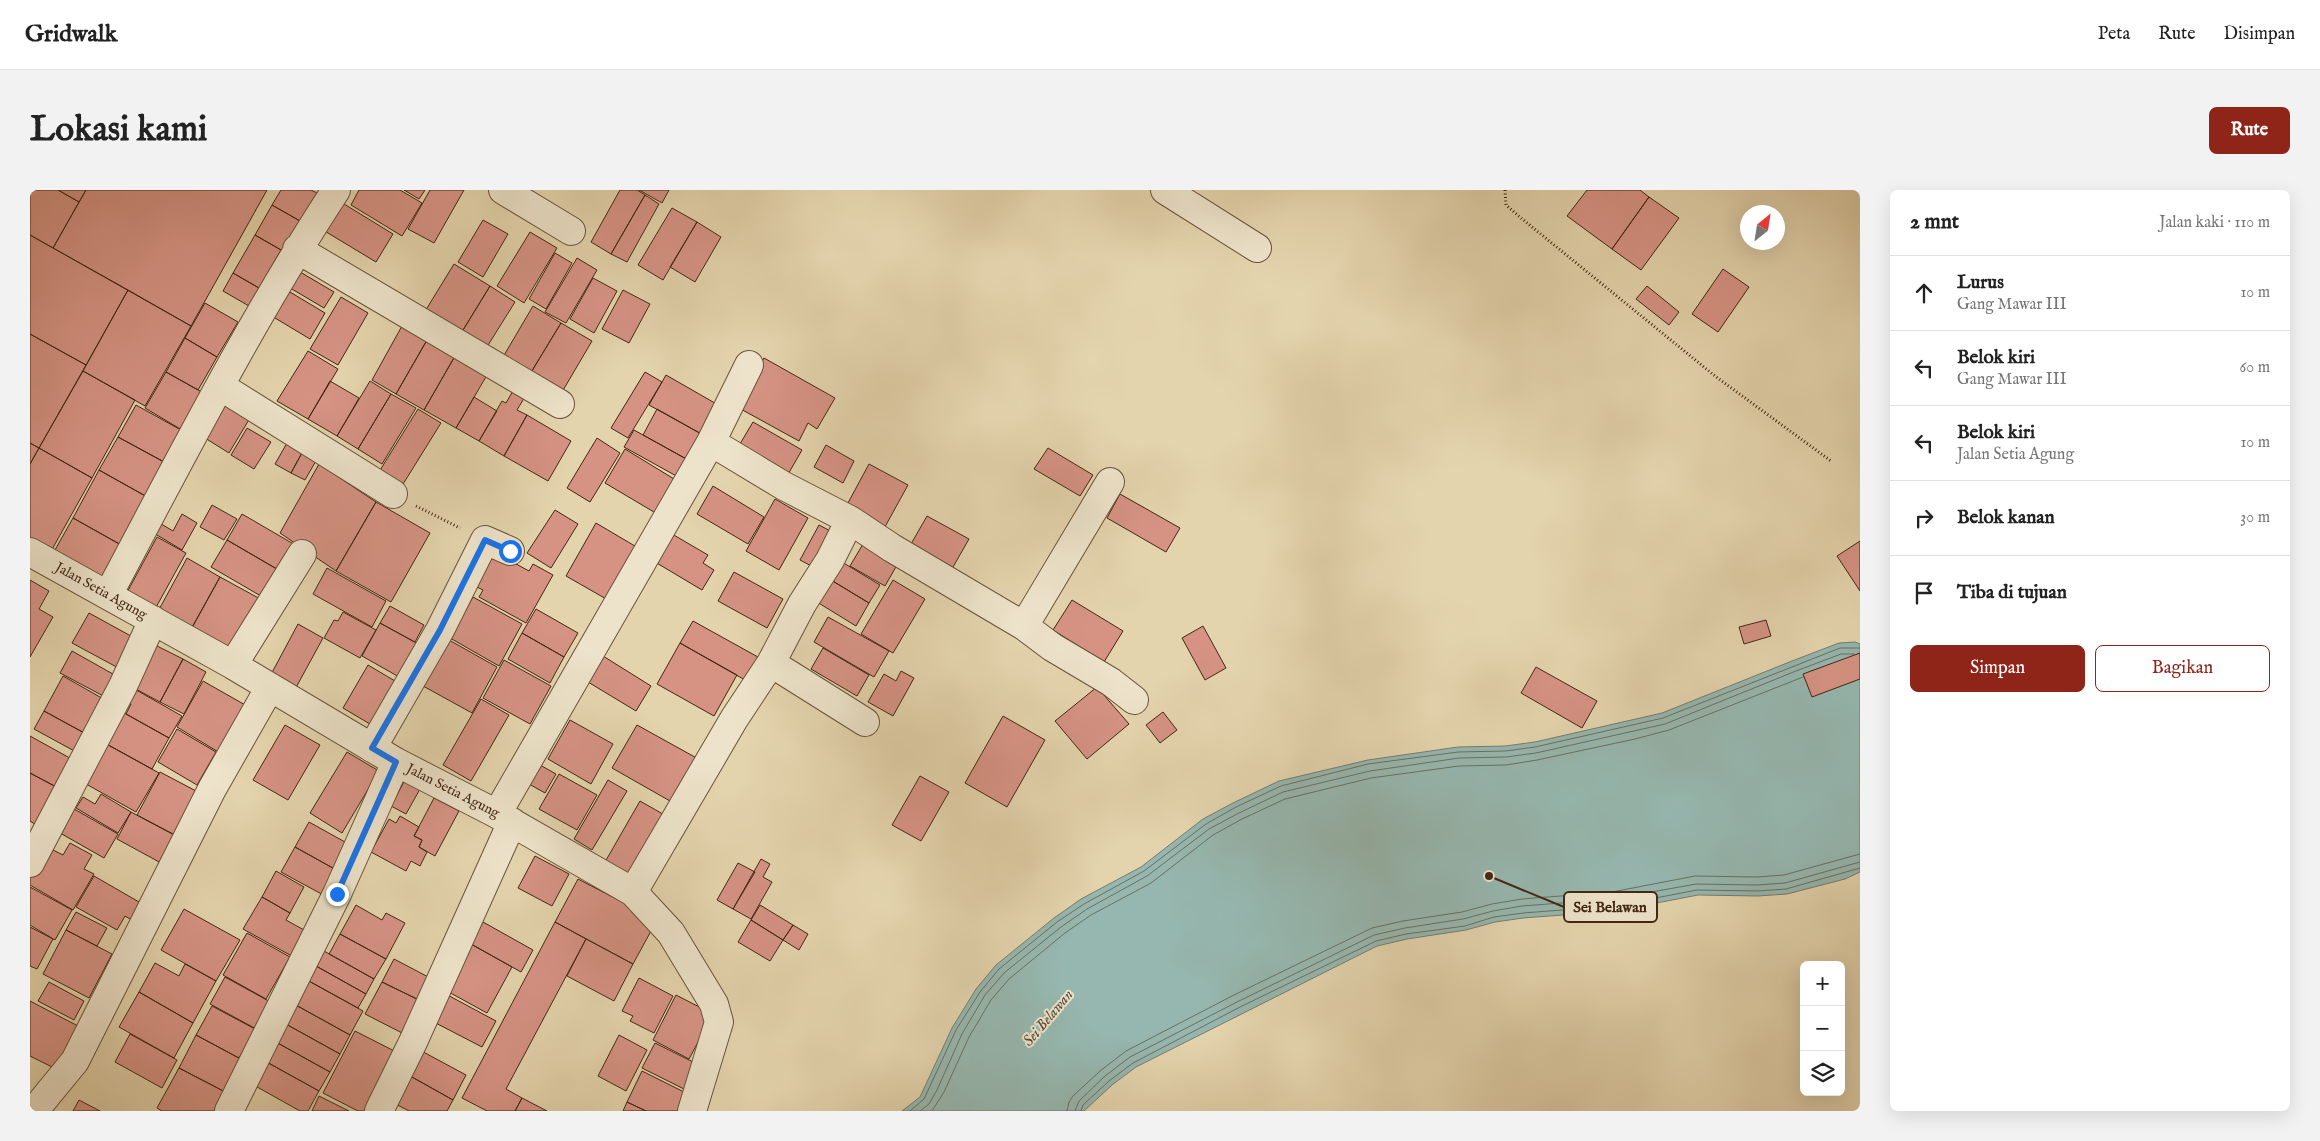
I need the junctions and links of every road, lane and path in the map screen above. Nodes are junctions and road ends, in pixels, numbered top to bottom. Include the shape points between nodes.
1 (336, 190) edge
2 (503, 190) edge
3 (1165, 190) edge
4 (1505, 190) edge
5 (570, 231) dead end
6 (1258, 248) dead end
7 (297, 249) junction
8 (749, 365) dead end
9 (220, 386) junction
10 (560, 404) dead end
11 (712, 442) junction
12 (1831, 461) dead end
13 (1110, 482) dead end
14 (394, 494) joint
15 (850, 520) junction
16 (485, 540) junction
17 (510, 551) dead end
18 (30, 552) edge
19 (302, 554) dead end
20 (108, 595) junction
21 (153, 620) junction
22 (1024, 626) junction
23 (771, 663) junction
24 (233, 665) junction
25 (270, 687) junction
26 (1134, 700) dead end
27 (865, 722) dead end
28 (372, 748) junction
29 (396, 762) junction
30 (504, 818) junction
31 (30, 863) edge
32 (633, 892) junction
33 (34, 1111) edge
34 (229, 1111) edge
35 (379, 1111) edge
36 (692, 1111) edge

1 - 7 street
2 - 5 street
3 - 6 street
4 - 12 path via 1506,205 1521,218 1716,376
7 - 9 street
7 - 10 street
8 - 11 street
9 - 14 street
9 - 20 street
11 - 15 street via 784,486
11 - 30 street
13 - 22 street
14 - 16 path
15 - 22 street
15 - 23 street
16 - 17 street
16 - 28 street via 440,630
18 - 20 street, Jalan Setia Agung
19 - 24 street
20 - 21 street, Jalan Setia Agung
21 - 24 street, Jalan Setia Agung
21 - 31 street via 123,686
22 - 26 street
23 - 27 street
23 - 32 street via 734,719
24 - 25 street, Jalan Setia Agung
25 - 28 street, Jalan Setia Agung
25 - 33 street via 212,789 75,1061
28 - 29 street, Jalan Setia Agung
29 - 30 street, Jalan Setia Agung
29 - 34 street via 337,894
30 - 32 street, Jalan Setia Agung
30 - 35 street via 413,1042
32 - 36 street, Jalan Setia Agung via 672,933 714,1004 718,1022

